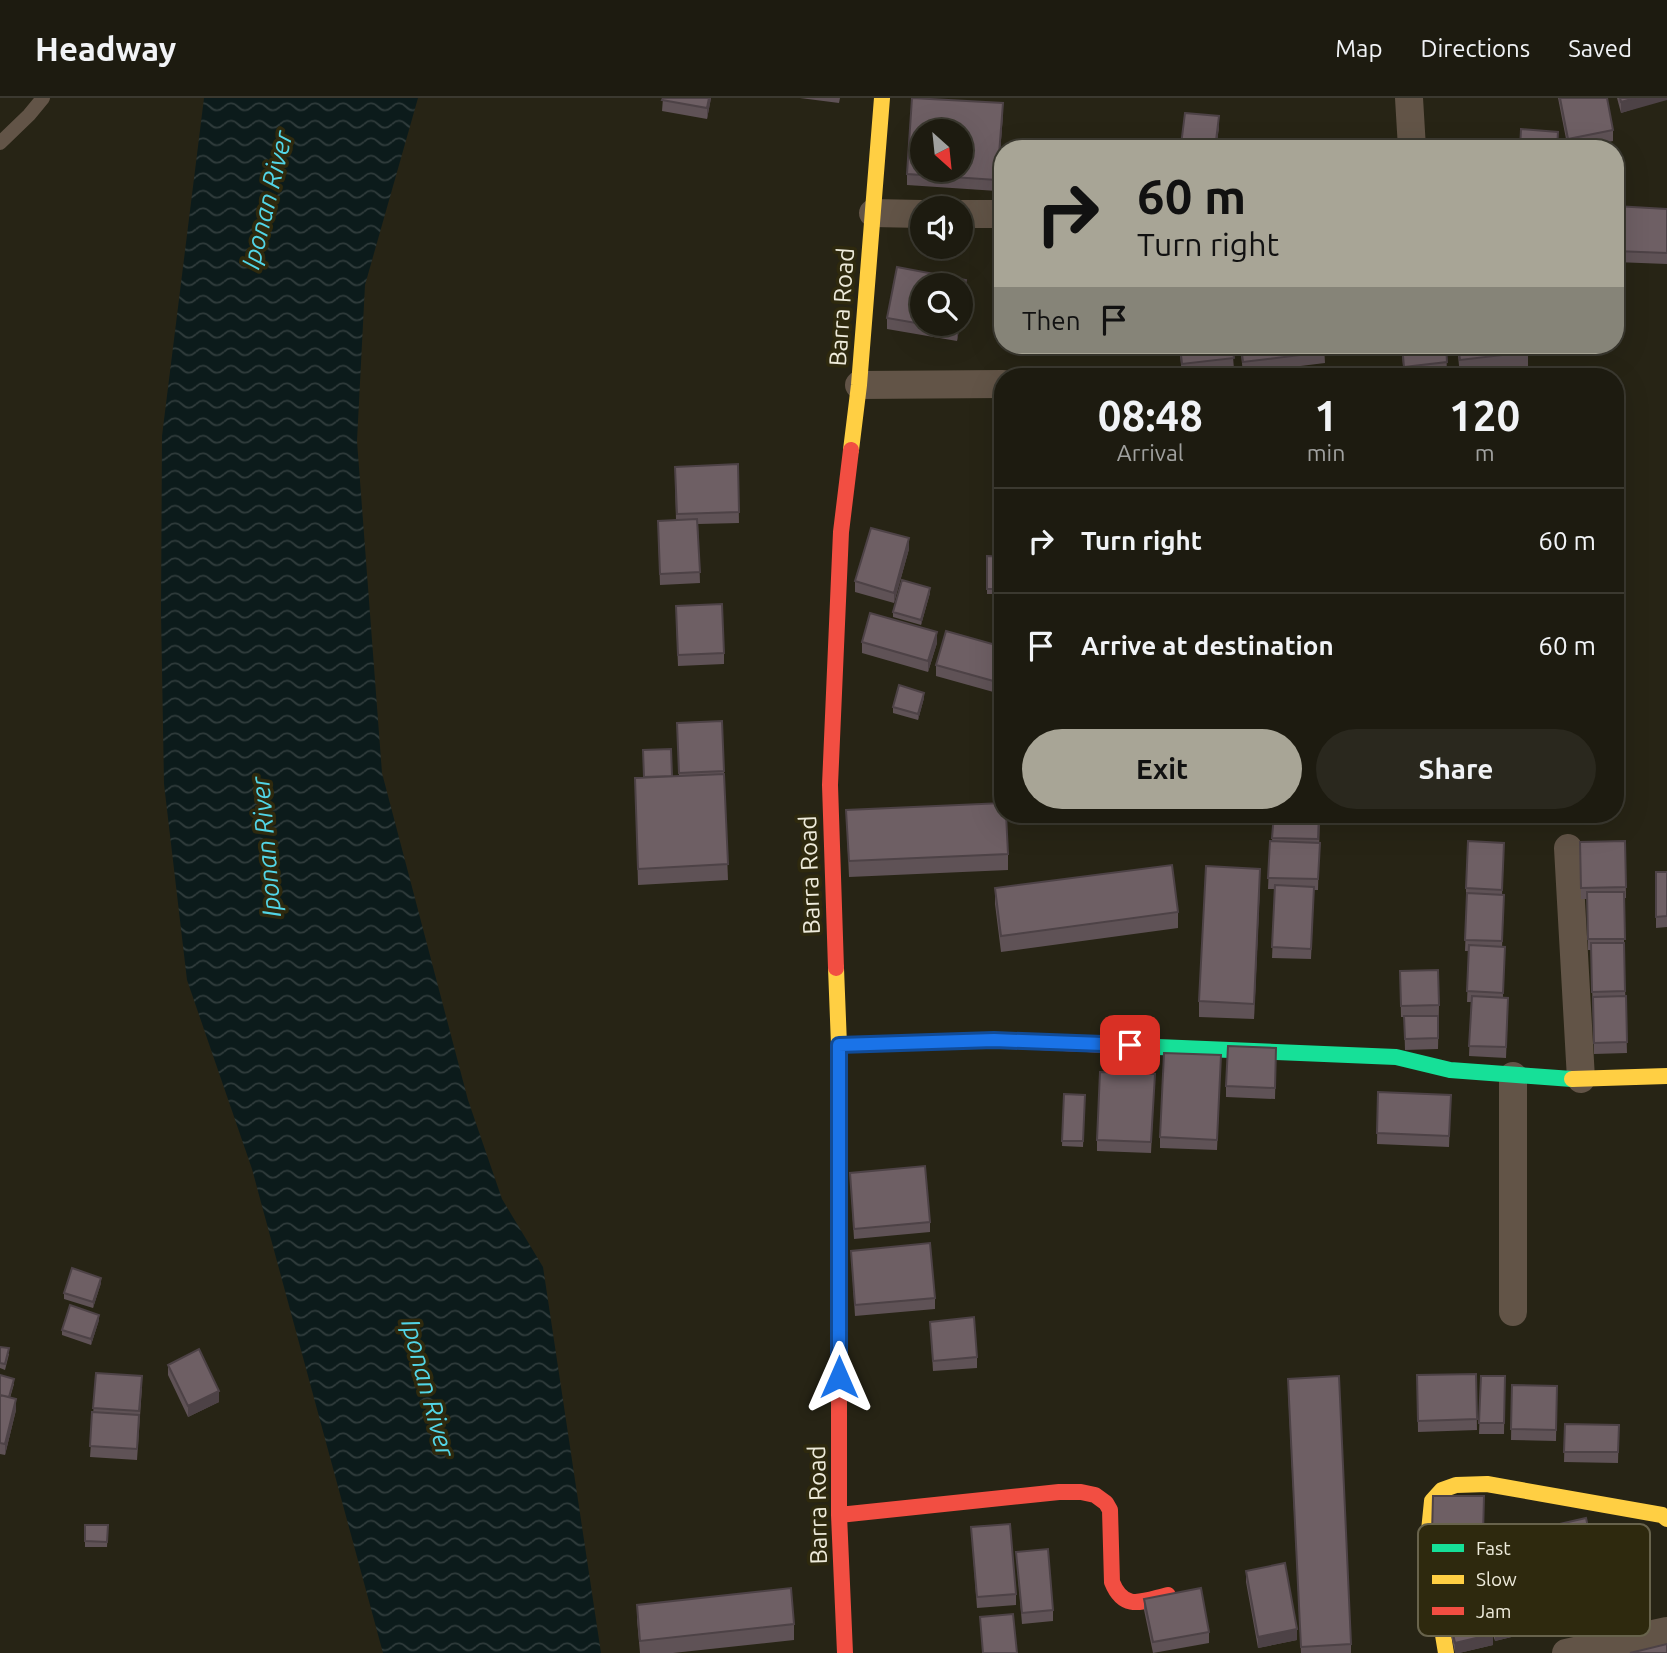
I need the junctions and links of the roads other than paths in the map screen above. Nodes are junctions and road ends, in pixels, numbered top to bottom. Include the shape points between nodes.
1 (43, 98) edge
2 (882, 98) edge
3 (1409, 98) edge
4 (1412, 140) edge
5 (0, 142) edge
6 (873, 213) junction
7 (910, 214) edge
8 (973, 214) edge
9 (994, 214) edge
10 (994, 384) edge
11 (859, 385) junction
12 (1568, 848) dead end
13 (839, 1045) junction
14 (1513, 1076) junction
15 (1667, 1076) edge
16 (1581, 1079) junction
17 (1513, 1312) dead end
18 (839, 1515) junction
19 (1667, 1519) edge
20 (1430, 1524) edge
21 (1168, 1595) edge
22 (1644, 1636) edge
23 (845, 1653) edge
24 (1566, 1653) edge

1 - 5 lane
2 - 6 street, Barra Road
3 - 4 street
6 - 7 street
6 - 11 street, Barra Road
8 - 9 street
10 - 11 street
11 - 13 street, Barra Road via 841,532 830,785
12 - 16 street
13 - 14 street via 994,1040 1348,1054
13 - 18 street, Barra Road
14 - 16 street
14 - 17 street
15 - 16 street
18 - 21 street via 1059,1492 1096,1494 1110,1510 1116,1594 1129,1602
18 - 23 street, Barra Road
19 - 20 street via 1469,1483 1438,1493 1432,1500
22 - 24 street

